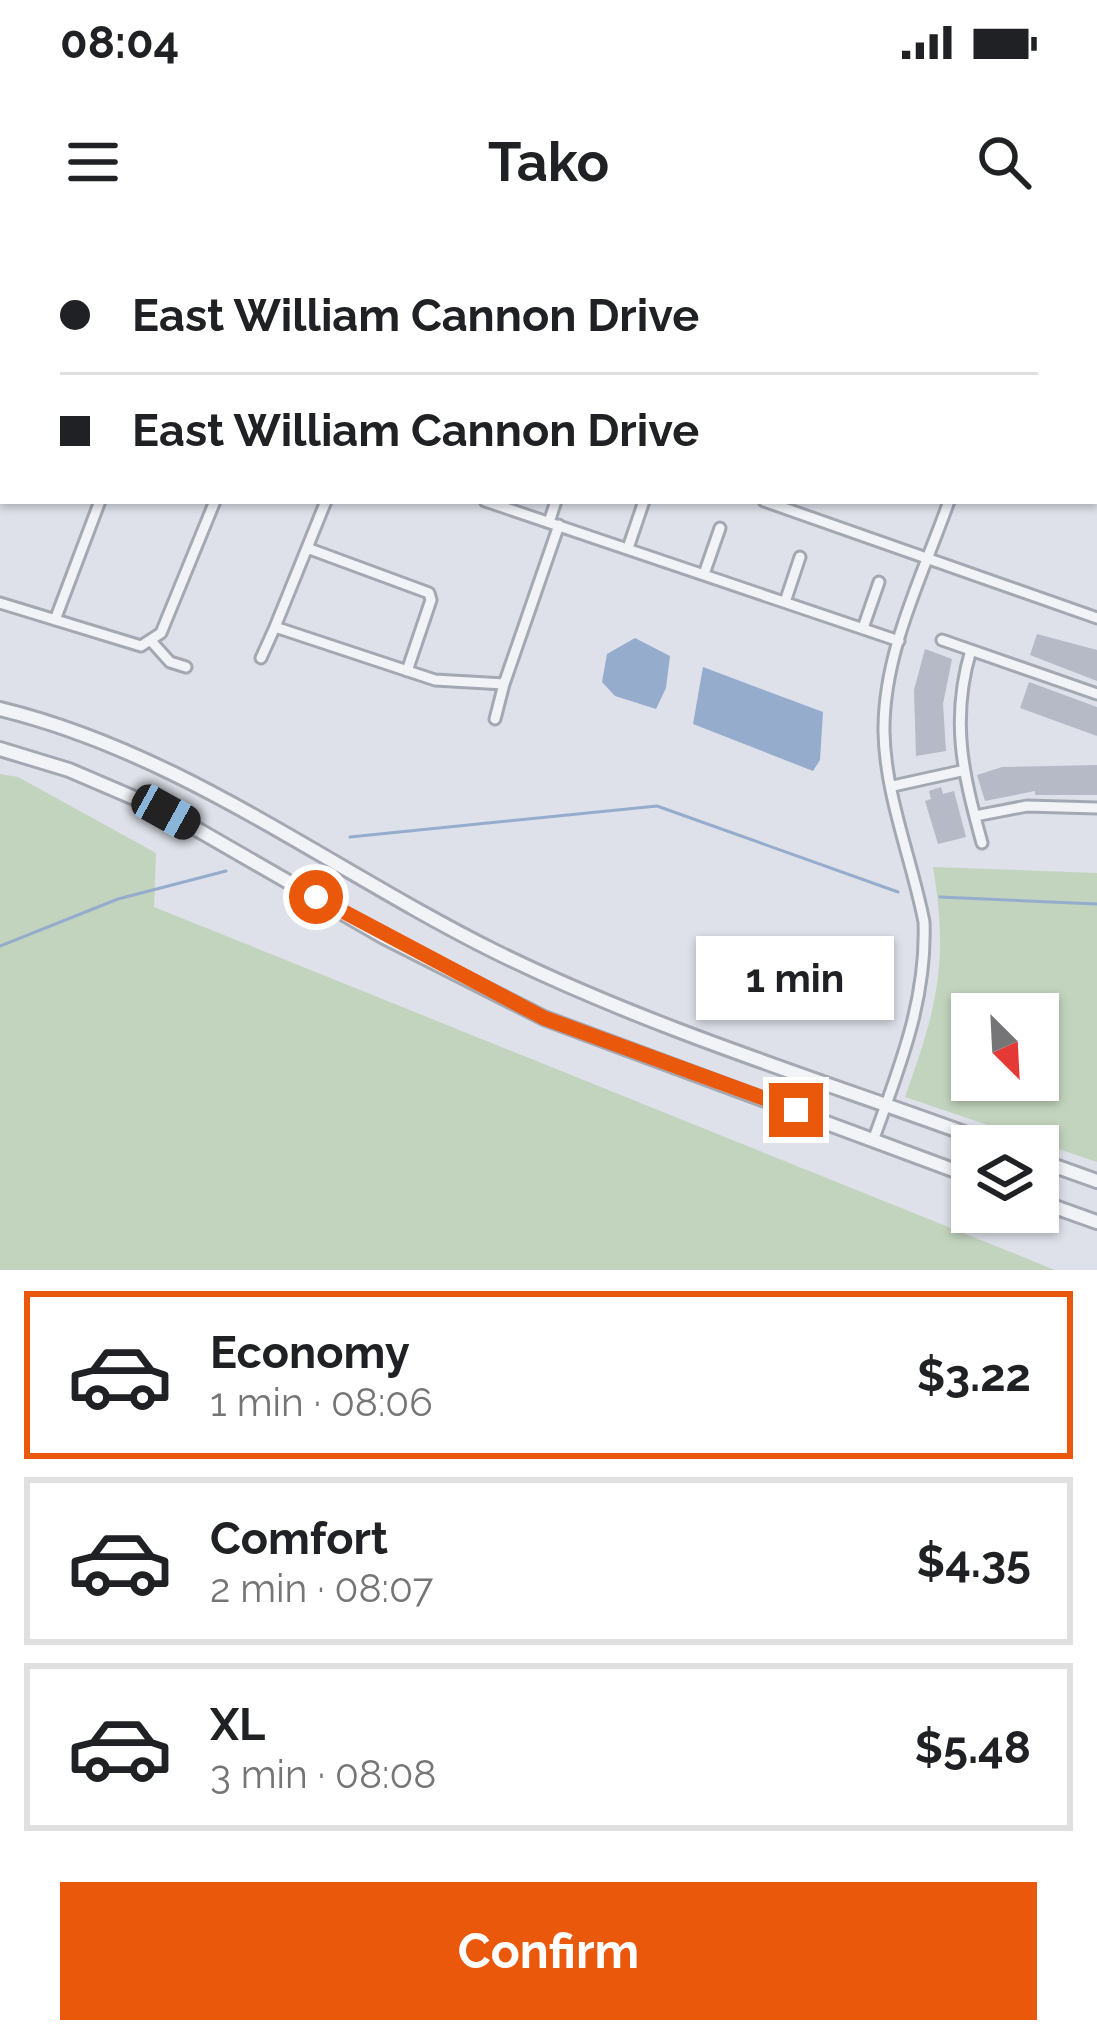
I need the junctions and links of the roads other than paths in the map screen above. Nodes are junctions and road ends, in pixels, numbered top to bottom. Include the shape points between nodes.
1 (99, 504) edge
2 (214, 504) edge
3 (325, 504) edge
4 (494, 504) edge
5 (556, 504) edge
6 (643, 504) edge
7 (772, 504) edge
8 (948, 504) edge
9 (554, 523) junction
10 (720, 528) dead end
11 (307, 548) junction
12 (628, 548) junction
13 (800, 556) dead end
14 (928, 560) junction
15 (704, 574) junction
16 (879, 582) dead end
17 (785, 602) junction
18 (0, 603) edge
19 (1097, 617) edge
20 (55, 620) junction
21 (275, 628) junction
22 (863, 628) junction
23 (942, 640) dead end
24 (899, 641) junction
25 (152, 642) junction
26 (971, 650) junction
27 (261, 658) dead end
28 (186, 667) dead end
29 (407, 671) junction
30 (504, 684) junction
31 (1097, 694) edge
32 (0, 709) edge
33 (495, 719) dead end
34 (0, 749) edge
35 (962, 771) junction
36 (893, 786) junction
37 (1097, 808) edge
38 (975, 816) junction
39 (982, 843) dead end
40 (887, 1103) junction
41 (951, 1127) edge
42 (874, 1138) junction
43 (1059, 1167) edge
44 (951, 1169) edge
45 (1097, 1181) edge
46 (1059, 1208) edge
47 (1097, 1222) edge

1 - 20 street
2 - 25 street
3 - 11 street
4 - 9 street
5 - 9 street
6 - 12 street
7 - 14 street
8 - 14 street
9 - 12 street
9 - 30 street
10 - 15 street
11 - 21 street
11 - 29 street via 429,593
12 - 15 street
13 - 17 street
14 - 19 street
14 - 24 street
15 - 17 street
16 - 22 street
17 - 22 street
18 - 20 street
20 - 25 street via 141,646
21 - 27 street
21 - 29 street
22 - 24 street
23 - 26 street
24 - 36 street via 885,719
25 - 28 street
26 - 31 street
26 - 35 street via 959,691
29 - 30 street
30 - 33 street
32 - 40 street via 188,779 540,973
34 - 42 street via 166,812 544,1018
35 - 36 street
35 - 38 street
36 - 40 street via 925,952 912,1033
37 - 38 street via 1027,806
38 - 39 street
40 - 41 street
40 - 42 street
42 - 44 street
43 - 45 street
46 - 47 street

